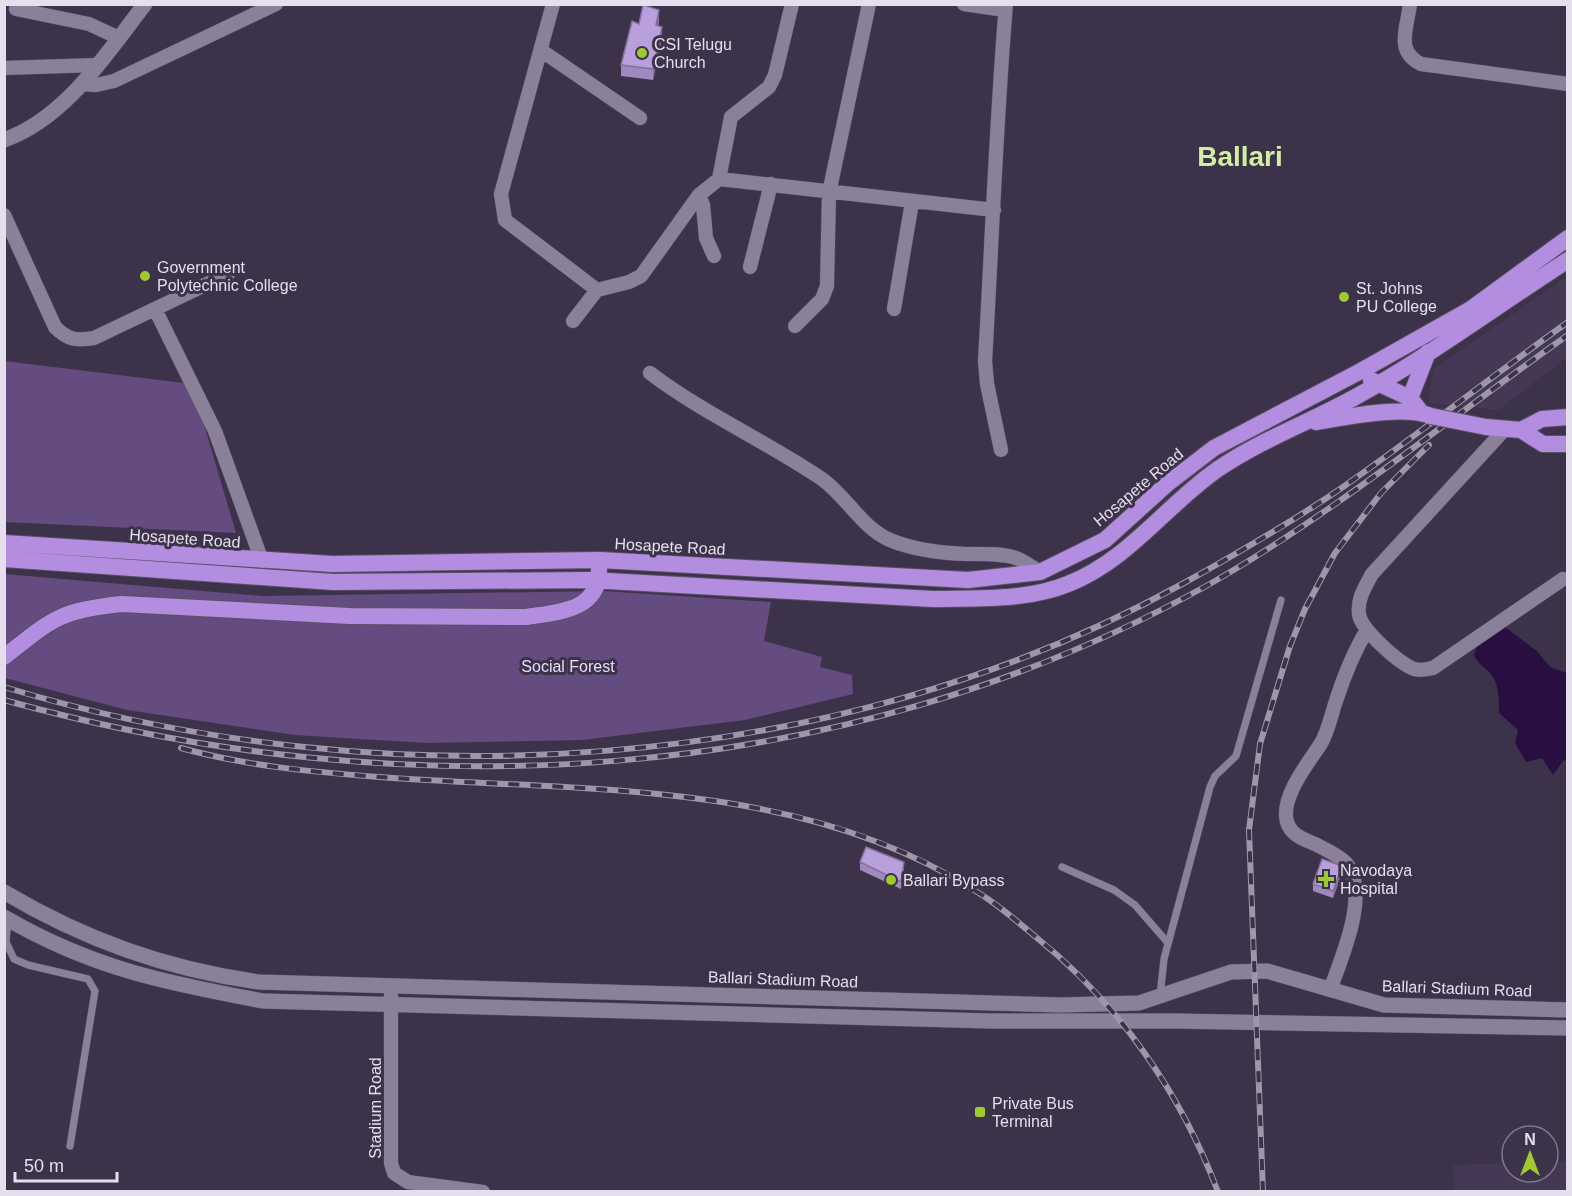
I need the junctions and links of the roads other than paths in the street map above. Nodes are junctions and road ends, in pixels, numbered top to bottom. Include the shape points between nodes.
1 (145, 4) edge
2 (276, 4) edge
3 (553, 4) edge
4 (792, 4) edge
5 (869, 4) edge
6 (964, 4) edge
7 (1410, 4) edge
8 (1005, 7) edge
9 (16, 9) dead end
10 (119, 38) junction
11 (542, 51) junction
12 (97, 65) junction
13 (4, 68) edge
14 (81, 84) junction
15 (1568, 84) edge
16 (640, 118) dead end
17 (4, 140) edge
18 (718, 179) junction
19 (771, 184) junction
20 (830, 193) junction
21 (699, 195) junction
22 (912, 202) junction
23 (994, 210) junction
24 (4, 215) edge
25 (1568, 238) edge
26 (714, 256) dead end
27 (1568, 260) edge
28 (750, 267) dead end
29 (228, 274) dead end
30 (597, 290) junction
31 (155, 309) junction
32 (894, 309) dead end
33 (573, 321) dead end
34 (795, 326) dead end
35 (1423, 345) junction
36 (1359, 372) junction
37 (650, 373) dead end
38 (1341, 381) junction
39 (1377, 384) junction
40 (1358, 396) junction
41 (1420, 409) junction
42 (1391, 411) junction
43 (1568, 417) edge
44 (1301, 424) junction
45 (1513, 429) junction
46 (1568, 444) edge
47 (1000, 450) dead end
48 (4, 543) edge
49 (4, 559) edge
50 (600, 560) junction
51 (262, 561) junction
52 (1040, 572) junction
53 (1563, 579) dead end
54 (599, 580) junction
55 (1281, 600) dead end
56 (1367, 630) junction
57 (4, 657) edge
58 (1062, 867) dead end
59 (4, 892) edge
60 (6, 918) edge
61 (1168, 943) junction
62 (392, 986) junction
63 (1330, 990) junction
64 (1160, 996) junction
65 (992, 1003) junction
66 (392, 1006) junction
67 (1568, 1010) edge
68 (990, 1021) junction
69 (1568, 1028) edge
70 (70, 1146) dead end
71 (483, 1191) edge

1 - 10 street
2 - 14 street via 114,81
3 - 11 street
4 - 18 street via 776,75 769,87 731,117
5 - 20 street
6 - 8 street
7 - 15 street via 1404,47 1413,60
8 - 23 street
9 - 10 street via 88,24
10 - 12 street
11 - 16 street
11 - 30 street via 508,159 502,209 505,220
12 - 13 street
12 - 14 street
14 - 17 street via 42,121
18 - 19 street
18 - 21 street
19 - 20 street
19 - 28 street
20 - 22 street
20 - 34 street via 827,286 822,299
21 - 26 street via 706,238
21 - 30 street via 641,276
22 - 23 street
22 - 32 street
23 - 47 street via 985,362
24 - 31 street via 55,327 64,336 76,341 94,338
25 - 35 highway
27 - 35 highway via 1484,319
29 - 31 street
30 - 33 street
31 - 51 street via 215,431
35 - 36 highway, Hosapete Road
35 - 39 highway
35 - 41 highway
36 - 38 highway, Hosapete Road
36 - 39 highway
37 - 52 street via 702,409 824,481 872,529 888,539 949,553 1018,558
38 - 40 highway
38 - 52 highway, Hosapete Road via 1214,448 1105,540
39 - 40 highway
39 - 41 highway
40 - 42 highway
40 - 44 highway
41 - 42 highway via 1405,414
41 - 45 highway, bridge
42 - 44 highway
43 - 45 highway via 1542,419
44 - 54 highway via 1218,469 1128,549 1093,572 1067,585 1033,594 897,598
45 - 46 highway via 1543,444
45 - 56 street via 1372,574 1359,599 1359,616
48 - 51 highway, Hosapete Road
49 - 54 highway via 333,582
50 - 51 highway, Hosapete Road via 332,564
50 - 52 highway, Hosapete Road via 968,580
50 - 54 highway
53 - 56 street via 1433,668 1417,670 1403,664
54 - 57 highway via 592,596 570,608 526,617 351,616 103,606 72,611 51,620
55 - 61 lane via 1236,756 1215,776 1209,788
56 - 63 street via 1344,675 1321,744 1298,778 1286,811 1289,827 1296,836 1337,855 1355,880 1356,902
58 - 61 lane via 1114,890 1135,905
59 - 62 street, Ballari Stadium Road via 90,938 185,968 259,982
60 - 66 street via 74,953 155,980 263,1001
60 - 70 lane via 6,942 14,959 88,979 95,991
61 - 64 lane
62 - 65 street, Ballari Stadium Road
62 - 66 street, Stadium Road
63 - 64 street, Ballari Stadium Road via 1267,971 1231,972
63 - 67 street, Ballari Stadium Road via 1384,1005
64 - 65 street, Ballari Stadium Road via 1139,1003
65 - 68 street
66 - 68 street
66 - 71 street, Stadium Road via 394,1173 408,1182
68 - 69 street

